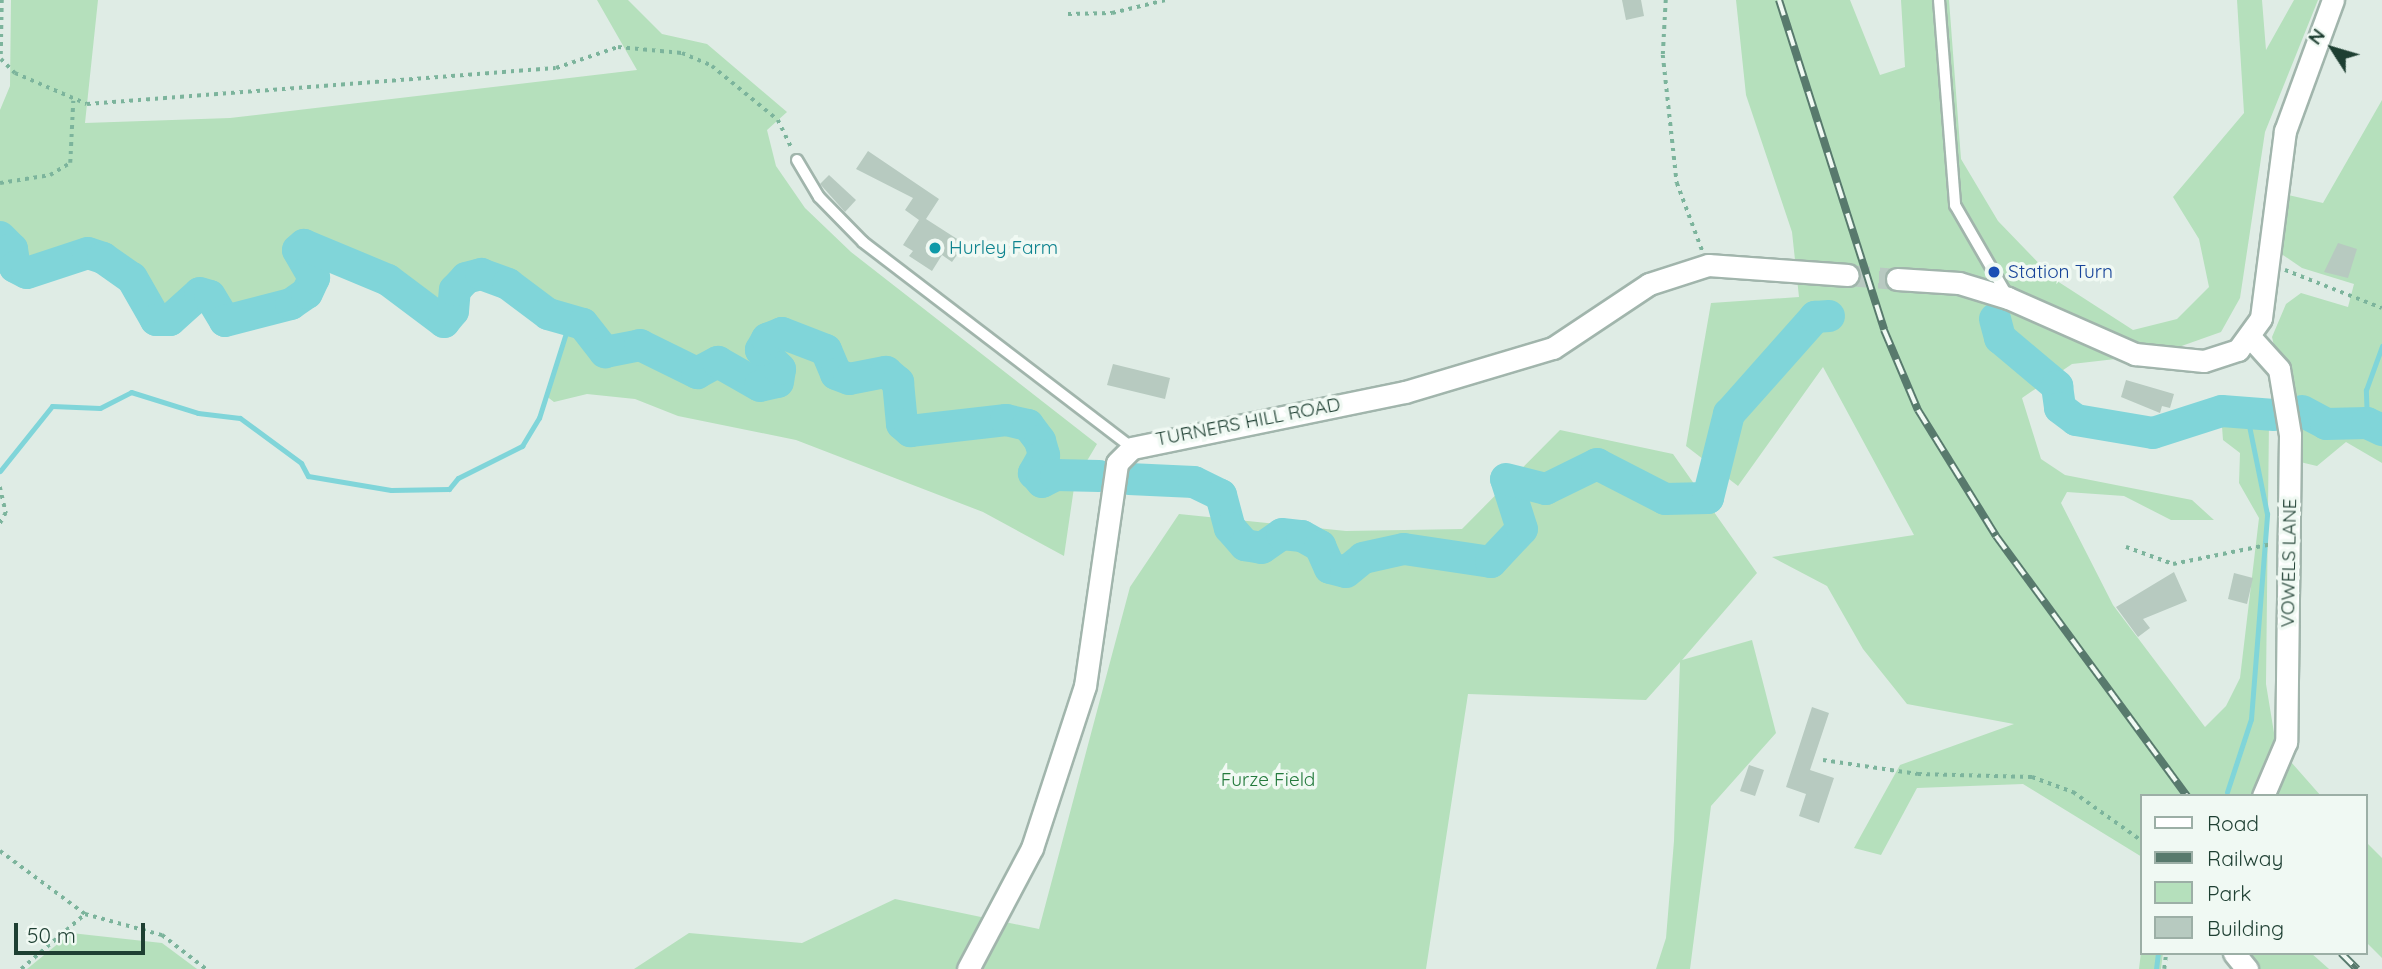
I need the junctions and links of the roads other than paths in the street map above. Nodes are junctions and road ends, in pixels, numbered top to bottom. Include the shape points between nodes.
1 (1939, 0) edge
2 (2333, 0) edge
3 (797, 160) road end
4 (1847, 275) tunnel mouth
5 (1897, 279) tunnel mouth
6 (2008, 298) junction
7 (2251, 338) junction
8 (1132, 448) junction
9 (2264, 794) edge
10 (2236, 955) edge
11 (968, 969) edge
12 (2247, 969) edge

1 - 6 lane via 1955,205 1966,234
2 - 7 main road via 2285,131 2261,318
3 - 8 lane via 819,197 863,242
4 - 8 main road, TURNERS HILL ROAD via 1708,265 1649,284 1553,348 1405,392
5 - 6 main road via 1959,283
6 - 7 main road via 2135,354 2204,361 2221,358
7 - 9 main road, VOWELS LANE via 2279,369 2290,435 2286,743
8 - 11 main road, TURNERS HILL ROAD via 1116,463 1085,686 1032,848
10 - 12 main road

